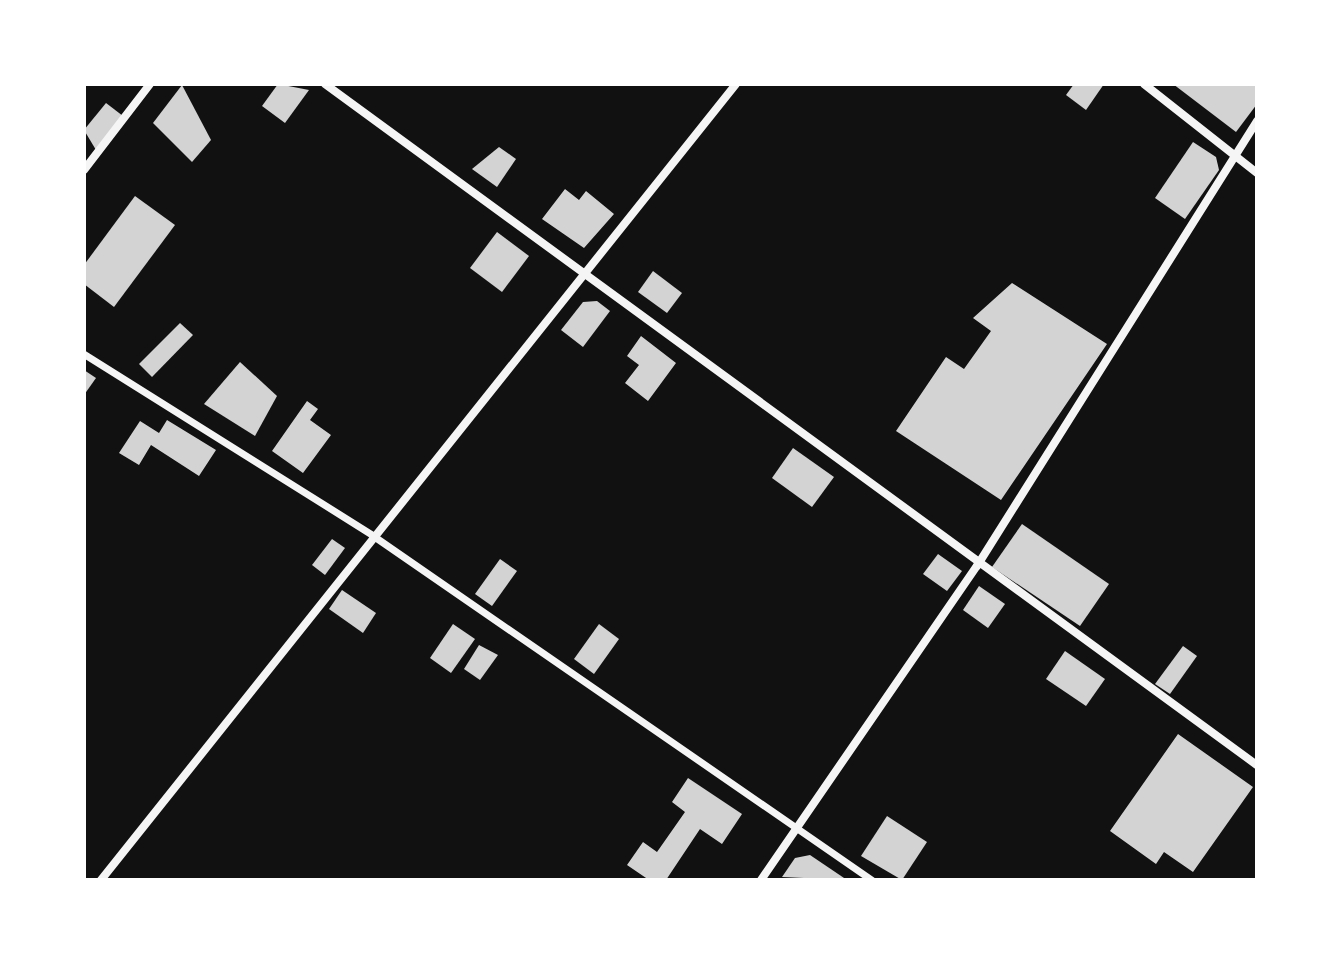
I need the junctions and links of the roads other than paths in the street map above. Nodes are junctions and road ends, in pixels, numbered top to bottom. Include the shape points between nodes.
1 (150, 84) edge
2 (325, 84) edge
3 (736, 84) edge
4 (1144, 84) edge
5 (1257, 121) edge
6 (1234, 156) junction
7 (84, 170) edge
8 (1257, 173) edge
9 (585, 275) junction
10 (84, 354) edge
11 (372, 535) junction
12 (977, 566) junction
13 (1257, 765) edge
14 (796, 831) junction
15 (101, 880) edge
16 (761, 880) edge
17 (872, 880) edge

1 - 7 street
2 - 9 street
3 - 9 street
4 - 6 street
5 - 6 street
6 - 8 street
6 - 12 street
9 - 11 street
9 - 12 street
10 - 11 street
11 - 14 street
11 - 15 street
12 - 13 street
12 - 14 street
14 - 16 street
14 - 17 street

